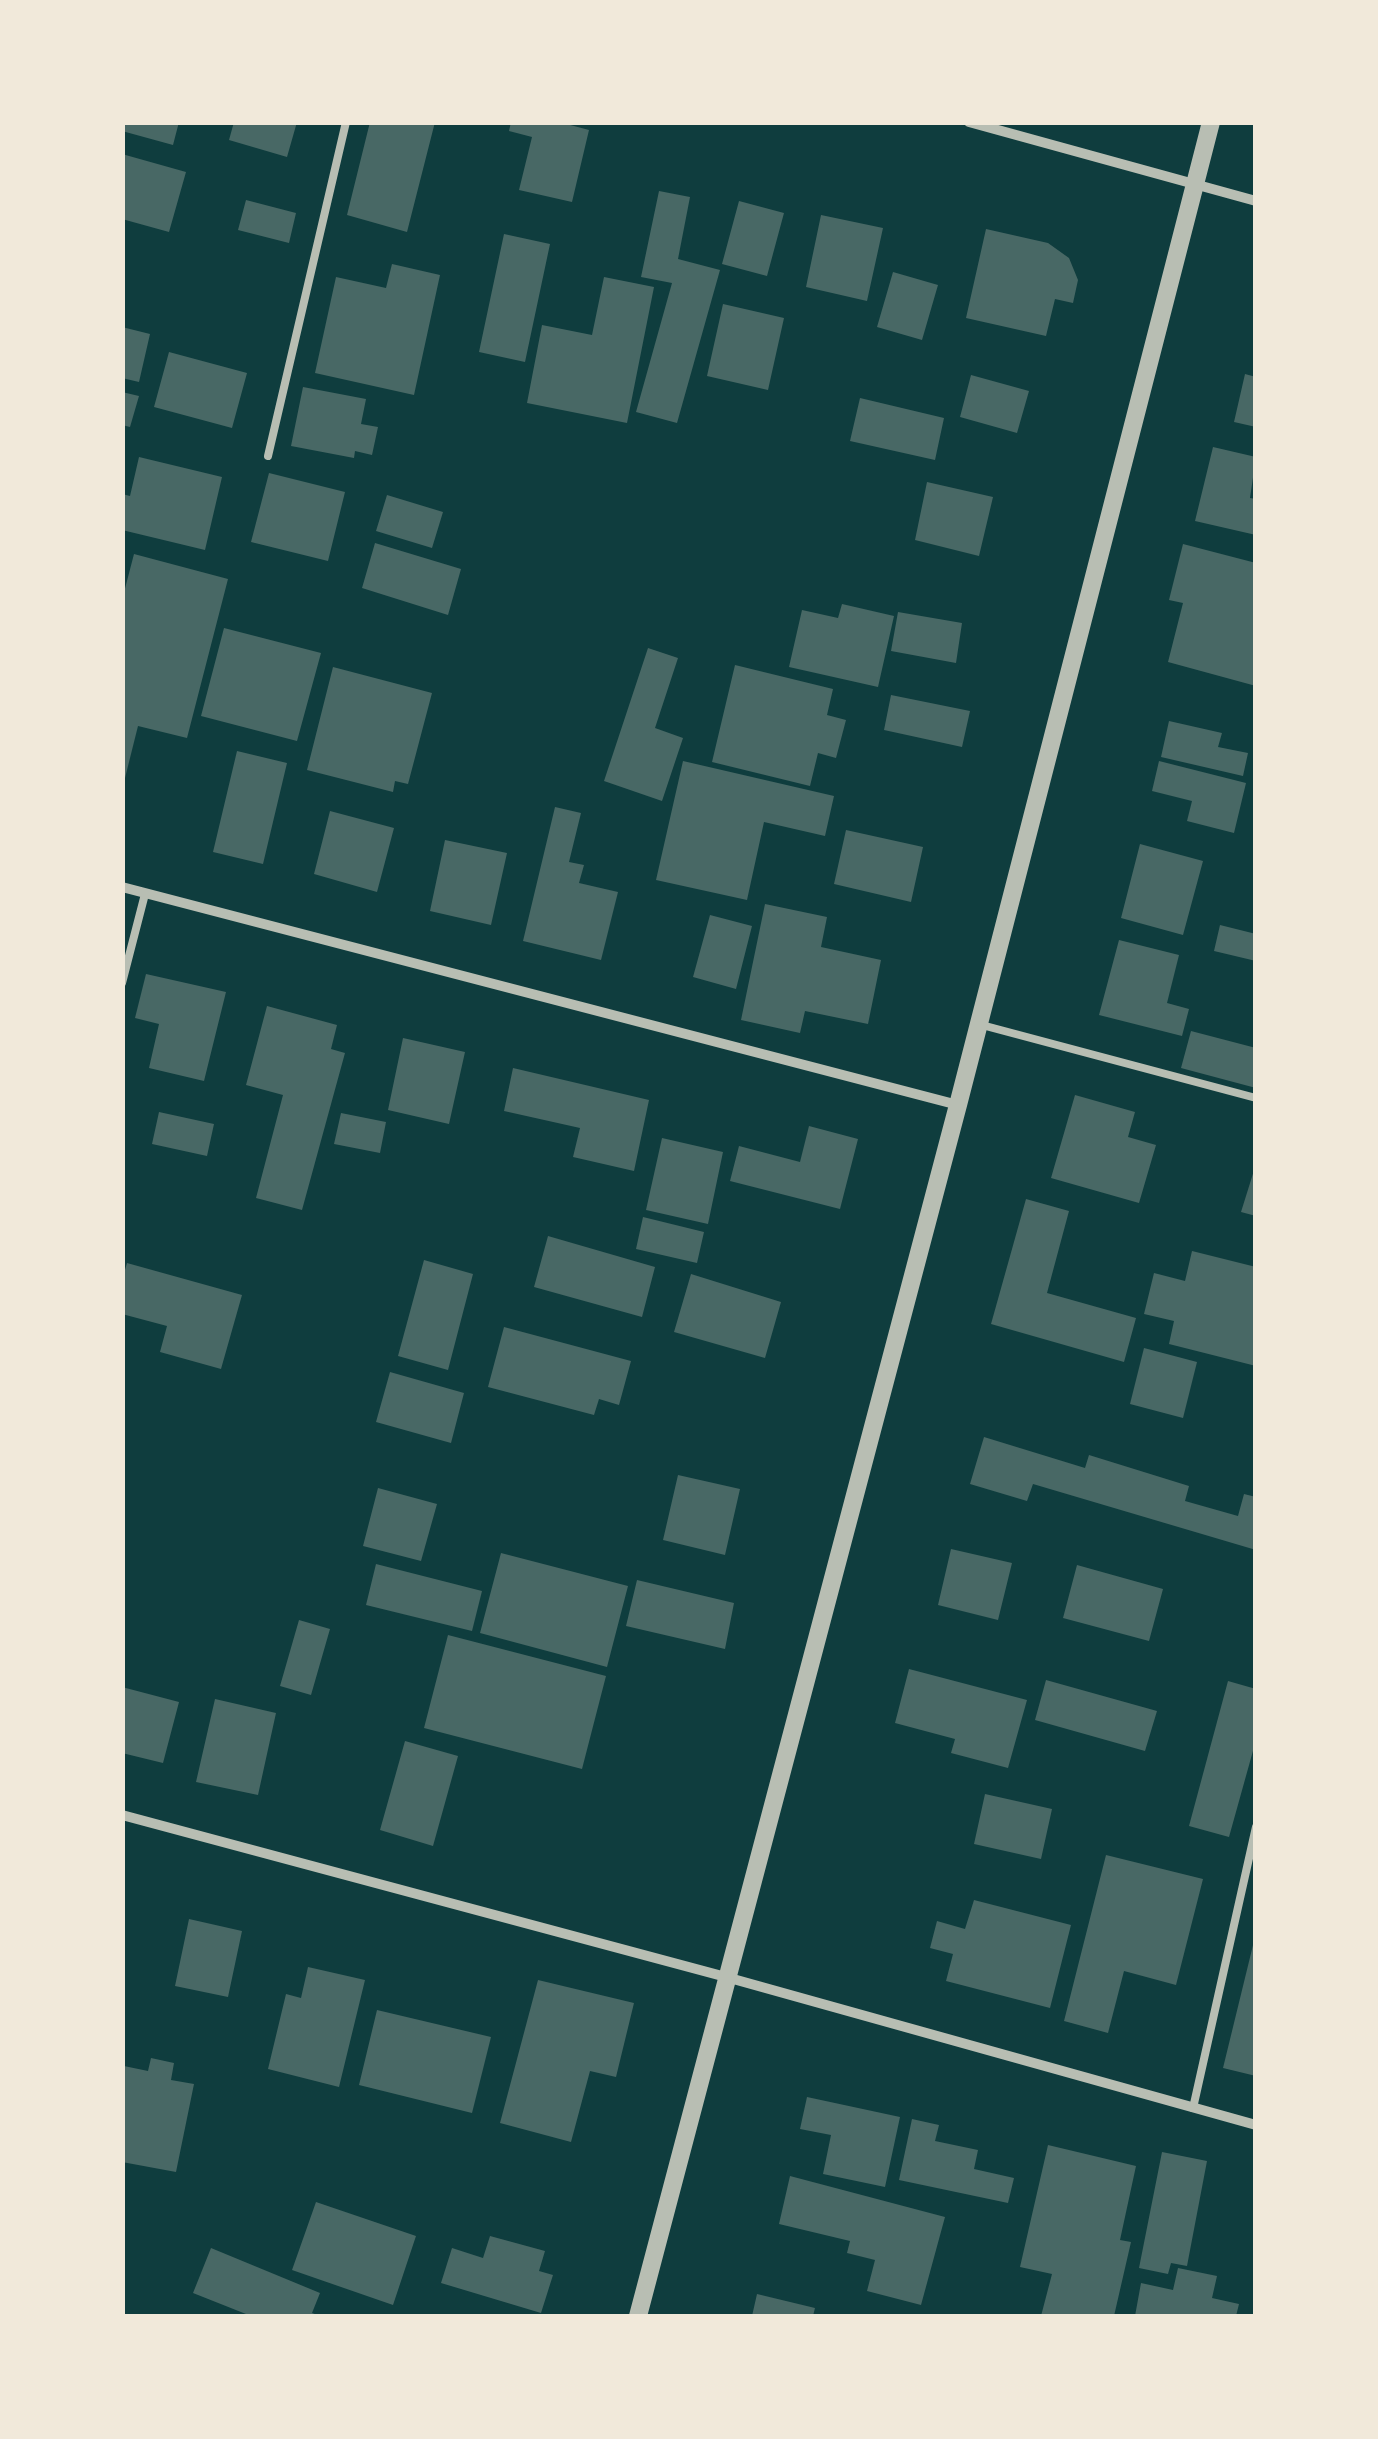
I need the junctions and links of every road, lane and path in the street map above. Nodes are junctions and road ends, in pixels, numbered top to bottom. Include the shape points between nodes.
1 (346, 122) edge
2 (968, 122) edge
3 (1210, 122) edge
4 (1193, 184) junction
5 (1256, 201) edge
6 (268, 456) dead end
7 (122, 888) edge
8 (145, 894) junction
9 (122, 983) edge
10 (978, 1024) junction
11 (1256, 1098) edge
12 (958, 1105) junction
13 (122, 1815) edge
14 (1256, 1827) edge
15 (726, 1977) junction
16 (1193, 2108) junction
17 (1256, 2125) edge
18 (638, 2316) edge

1 - 6 lane
2 - 4 street
3 - 4 street
4 - 5 street
4 - 10 street
7 - 8 street
8 - 9 lane
8 - 12 street
10 - 11 lane
10 - 12 street
12 - 15 street
13 - 15 street
14 - 16 lane
15 - 16 street
15 - 18 street
16 - 17 street

